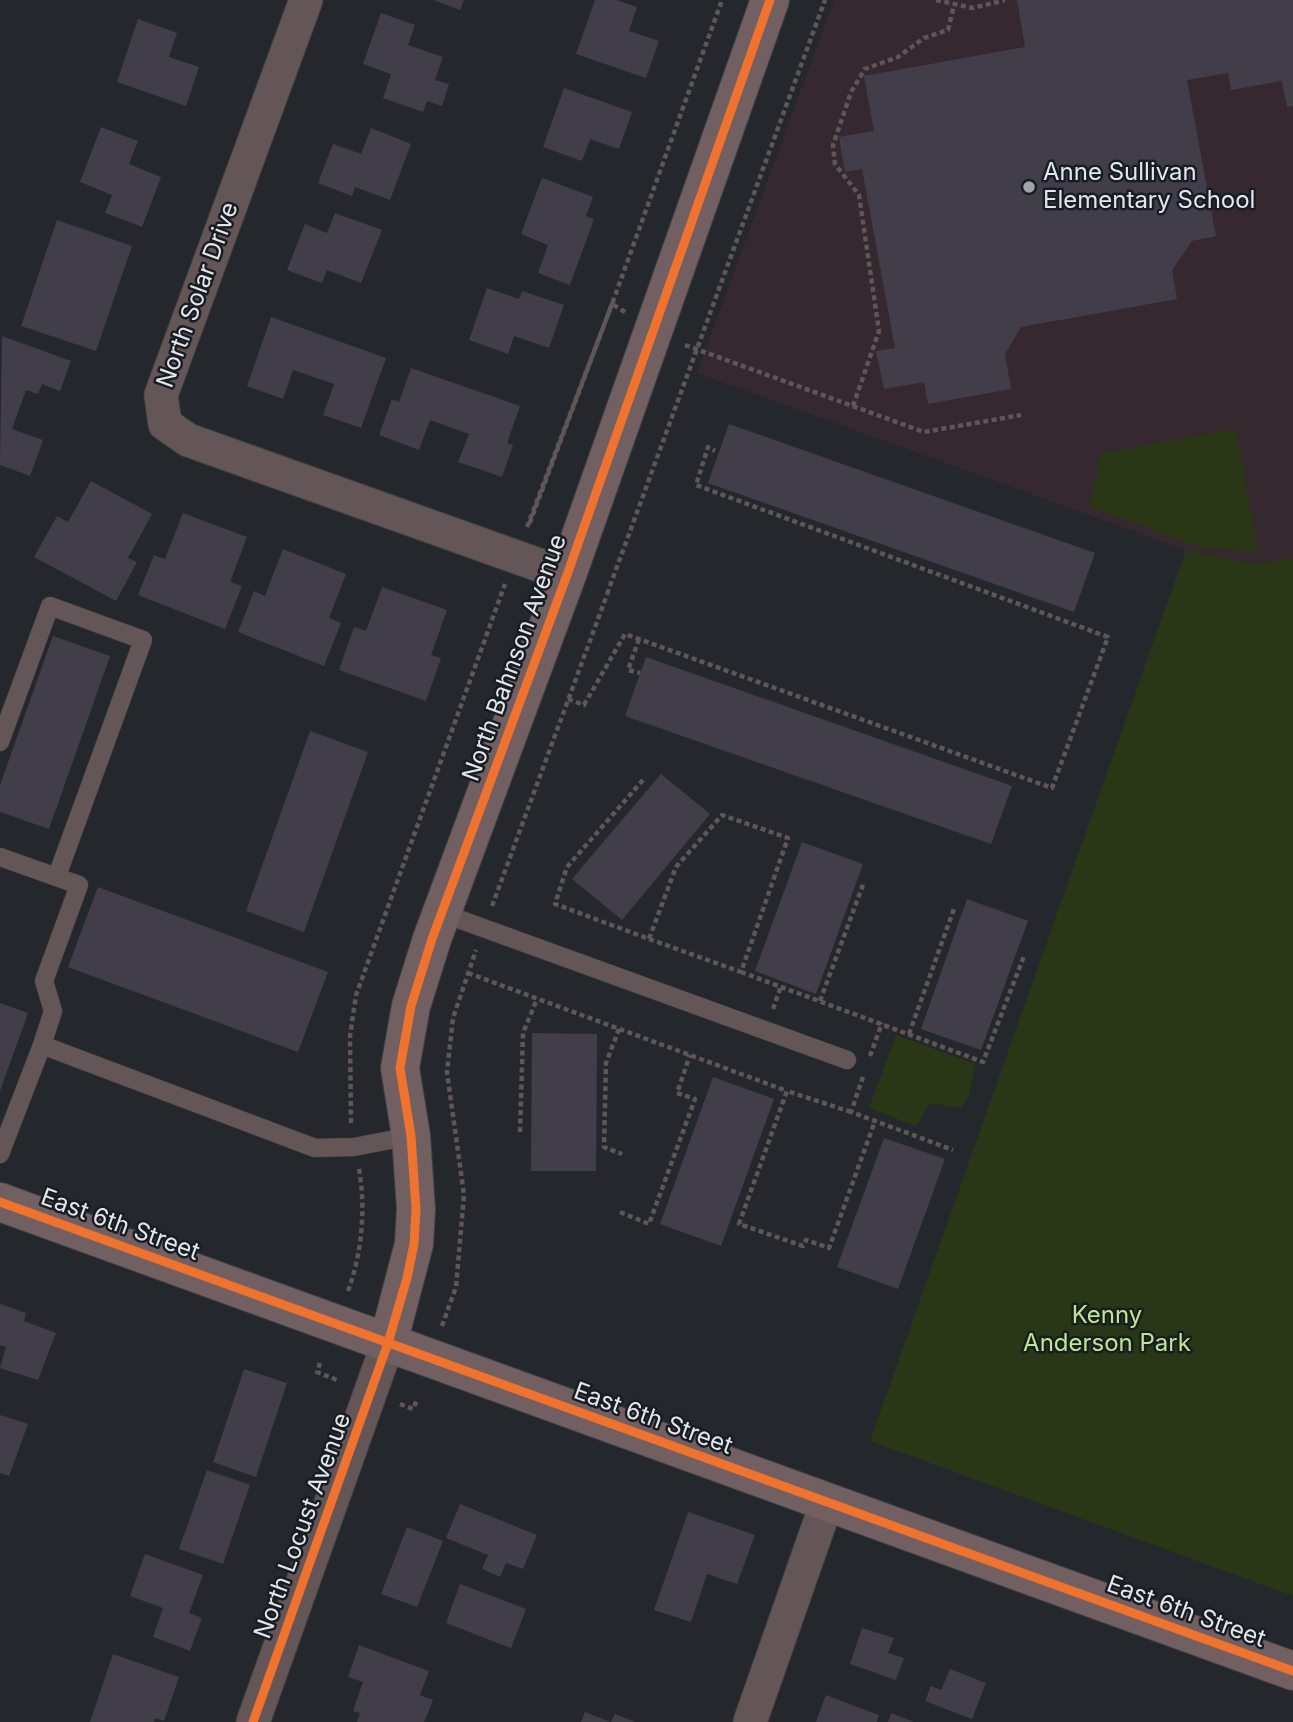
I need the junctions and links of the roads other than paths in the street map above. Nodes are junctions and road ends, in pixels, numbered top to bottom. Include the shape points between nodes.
1 (306, 0) edge
2 (770, 0) edge
3 (567, 575) junction
4 (0, 742) edge
5 (0, 857) edge
6 (57, 876) junction
7 (442, 913) junction
8 (42, 1045) junction
9 (846, 1060) dead end
10 (411, 1136) junction
11 (0, 1154) edge
12 (0, 1202) edge
13 (388, 1343) junction
14 (827, 1502) junction
15 (1293, 1671) edge
16 (253, 1722) edge
17 (750, 1722) edge

1 - 3 street, North Solar Drive via 161,395 165,424 188,440
2 - 3 street, North Bahnson Avenue
3 - 7 street, North Bahnson Avenue
4 - 6 lane via 50,606 143,640
5 - 6 lane
6 - 8 lane via 79,884 44,981 53,1011
7 - 9 lane
7 - 10 street, North Bahnson Avenue via 411,1006 400,1068
8 - 10 lane via 315,1147 354,1147
8 - 11 lane
10 - 13 street, North Bahnson Avenue via 414,1244
12 - 13 street, East 6th Street
13 - 14 street, East 6th Street
13 - 16 street, North Locust Avenue
14 - 15 street, East 6th Street
14 - 17 street

